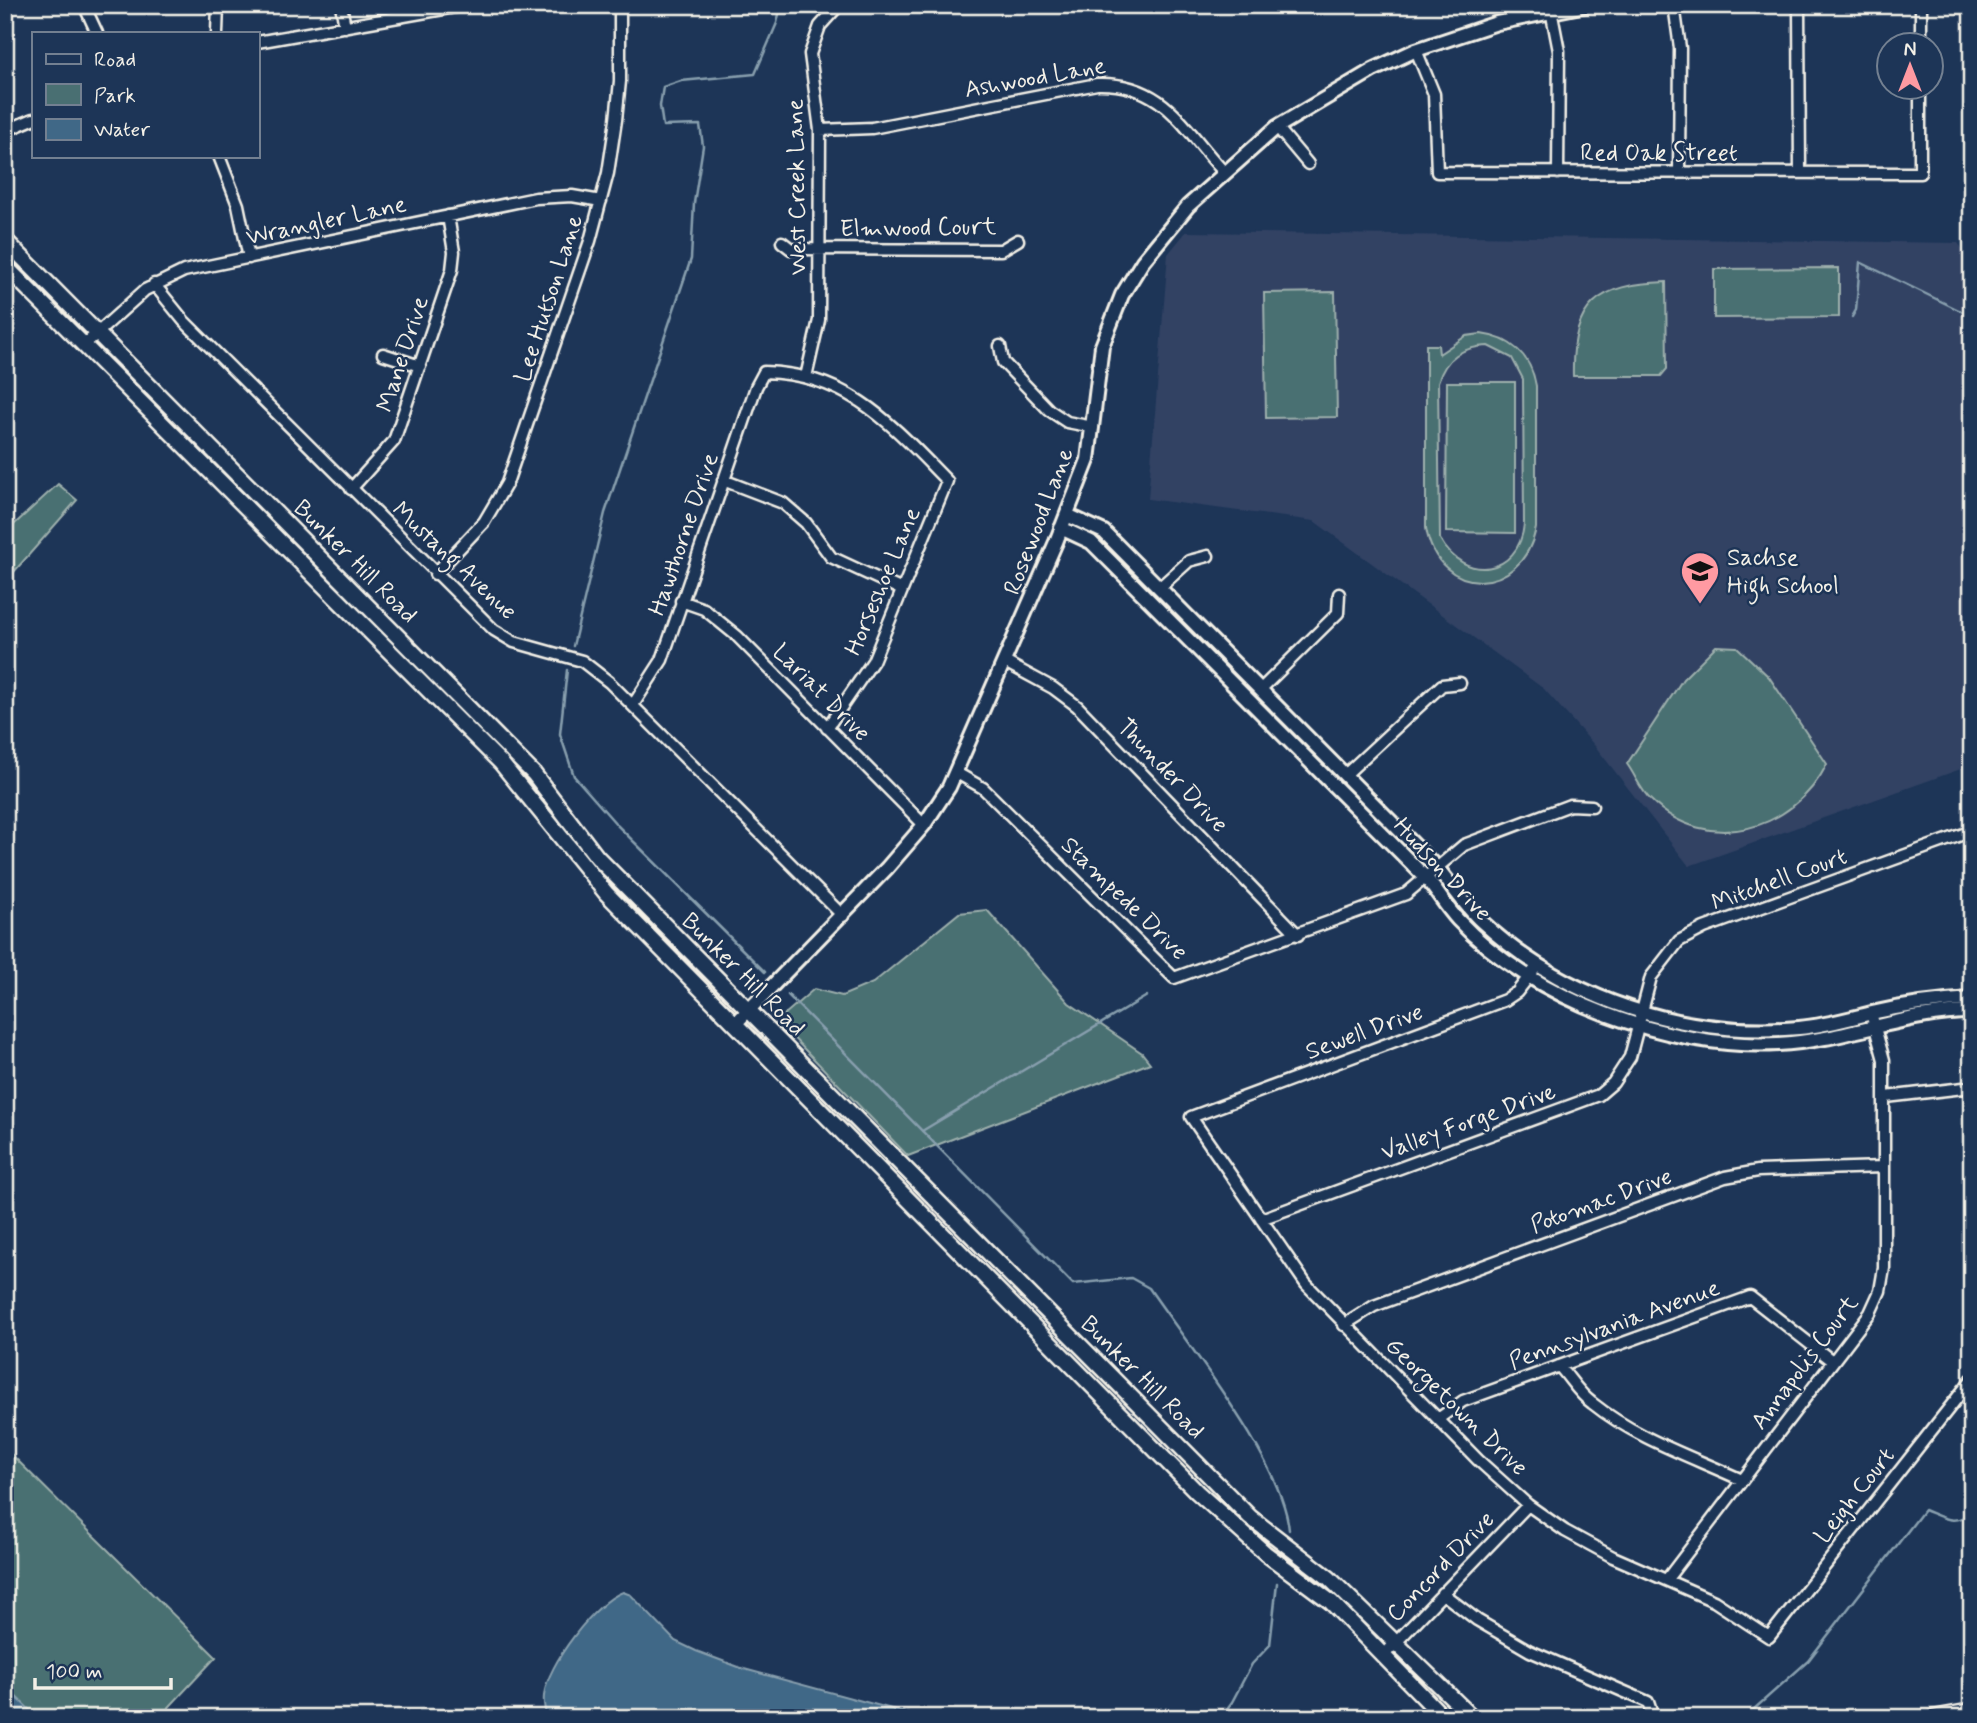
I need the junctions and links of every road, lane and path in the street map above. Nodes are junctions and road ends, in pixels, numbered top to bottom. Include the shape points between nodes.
1 (84, 5) edge
2 (218, 5) edge
3 (341, 5) edge
4 (466, 5) edge
5 (620, 5) edge
6 (839, 5) edge
7 (1586, 5) edge
8 (1674, 5) edge
9 (1799, 5) edge
10 (1921, 5) edge
11 (1550, 9) edge
12 (345, 27) junction
13 (97, 32) edge
14 (217, 32) edge
15 (1921, 32) edge
16 (259, 43) edge
17 (1416, 50) junction
18 (1920, 102) edge
19 (32, 119) edge
20 (1277, 127) junction
21 (820, 130) junction
22 (5, 131) edge
23 (220, 158) edge
24 (1308, 164) dead end
25 (1223, 171) junction
26 (1558, 173) junction
27 (1679, 173) junction
28 (1800, 173) junction
29 (601, 201) junction
30 (448, 216) junction
31 (5, 240) edge
32 (1018, 240) dead end
33 (782, 242) dead end
34 (818, 249) junction
35 (249, 258) junction
36 (5, 266) edge
37 (154, 284) junction
38 (97, 333) junction
39 (84, 345) junction
40 (1000, 346) dead end
41 (383, 354) dead end
42 (420, 366) junction
43 (806, 377) junction
44 (1093, 427) junction
45 (723, 481) junction
46 (351, 489) junction
47 (1067, 515) junction
48 (1061, 528) junction
49 (1208, 556) dead end
50 (435, 574) junction
51 (1160, 588) junction
52 (900, 589) junction
53 (1339, 594) dead end
54 (681, 601) junction
55 (1004, 662) junction
56 (1460, 683) dead end
57 (1261, 689) junction
58 (633, 705) junction
59 (827, 728) junction
60 (956, 772) junction
61 (1345, 775) junction
62 (1592, 806) dead end
63 (924, 825) junction
64 (1972, 831) edge
65 (1437, 868) junction
66 (1426, 878) junction
67 (843, 916) junction
68 (1298, 935) junction
69 (1538, 965) junction
70 (1530, 976) junction
71 (1972, 999) edge
72 (749, 1012) junction
73 (1972, 1012) edge
74 (1871, 1013) junction
75 (1640, 1019) junction
76 (736, 1023) junction
77 (1876, 1028) junction
78 (1972, 1087) edge
79 (1886, 1097) junction
80 (1191, 1117) joint
81 (1884, 1167) junction
82 (1261, 1219) junction
83 (1344, 1325) junction
84 (1832, 1361) junction
85 (1559, 1366) junction
86 (1972, 1379) edge
87 (1438, 1419) junction
88 (1742, 1480) junction
89 (1528, 1504) junction
90 (1667, 1579) junction
91 (1442, 1593) junction
92 (1769, 1637) joint
93 (1397, 1643) junction
94 (1383, 1656) junction
95 (1972, 1711) edge
96 (1654, 1717) edge
97 (1444, 1718) edge
98 (1473, 1718) edge
99 (1933, 1718) edge

1 - 13 street
2 - 14 street
3 - 12 street
4 - 12 street
5 - 29 street, Lee Hutson Lane via 620,81
6 - 21 street, West Creek Lane via 820,26 810,54
7 - 11 street, Rosewood Lane
8 - 27 street via 1680,48
9 - 28 street
10 - 15 street
11 - 17 street, Rosewood Lane
11 - 26 street via 1559,51
12 - 16 street
17 - 20 street, Rosewood Lane via 1361,76
17 - 26 street, Red Oak Street via 1434,94 1437,172
18 - 28 street, Red Oak Street via 1920,173
19 - 22 street
20 - 24 street
20 - 25 street, Rosewood Lane
21 - 25 street, Ashwood Lane via 872,128 1119,84 1155,97 1170,108
21 - 34 street, West Creek Lane
23 - 35 street via 238,205
25 - 44 street, Rosewood Lane via 1143,261 1122,295 1102,346
26 - 27 street, Red Oak Street
27 - 28 street, Red Oak Street
29 - 30 street, Wrangler Lane via 551,197
29 - 50 street, Lee Hutson Lane via 507,483 484,522
30 - 35 street, Wrangler Lane
30 - 42 street, Mane Drive via 452,270
31 - 38 main road, Bunker Hill Road
32 - 34 street, Elmwood Court via 1001,250
33 - 34 street, Elmwood Court via 791,249
34 - 43 street, West Creek Lane via 819,320
35 - 37 street, Wrangler Lane via 184,271
36 - 39 main road, Bunker Hill Road
37 - 38 street, Wrangler Lane
37 - 46 street, Mustang Avenue via 184,321
38 - 39 street, Wrangler Lane
38 - 72 main road, Bunker Hill Road via 534,774 597,857
39 - 76 main road, Bunker Hill Road via 501,763 586,871
40 - 44 street via 1003,362 1049,410 1067,422
41 - 42 street
42 - 46 street, Mane Drive via 394,441
43 - 45 street, Hawthorne Drive via 764,372
43 - 52 street, Horseshoe Lane via 844,390 882,415 947,481
44 - 47 street, Rosewood Lane via 1088,460
45 - 52 street via 783,503 806,523 831,557
45 - 54 street, Hawthorne Drive
46 - 50 street, Mustang Avenue
47 - 48 street, Rosewood Lane
47 - 51 street, Hudson Drive via 1104,532
48 - 55 street, Rosewood Lane
48 - 66 street, Hudson Drive via 1091,542
49 - 51 street via 1189,561
50 - 58 street, Mustang Avenue via 494,630 514,642 582,661
51 - 57 street, Hudson Drive
52 - 59 street, Horseshoe Lane via 873,661
53 - 57 street via 1338,613
54 - 58 street, Hawthorne Drive via 662,660
54 - 59 street, Lariat Drive via 704,609 737,636
55 - 60 street, Rosewood Lane
55 - 68 street, Thunder Drive via 1077,706
56 - 61 street via 1442,685
57 - 61 street, Hudson Drive
58 - 67 street, Mustang Avenue
59 - 63 street, Lariat Drive
60 - 63 street, Rosewood Lane
60 - 68 street, Stampede Drive via 983,788 1174,978
61 - 65 street, Hudson Drive
62 - 65 street, Stampede Drive via 1570,805 1464,845
63 - 67 street, Rosewood Lane
64 - 75 street, Mitchell Court via 1679,941 1651,976
65 - 66 street, Stampede Drive
65 - 69 street, Hudson Drive via 1480,920
66 - 68 street, Stampede Drive via 1406,894
66 - 70 street, Hudson Drive via 1457,920
67 - 72 street, Rosewood Lane
69 - 70 street, Sewell Drive
69 - 75 street, Hudson Drive
70 - 75 street, Hudson Drive via 1594,1012
70 - 80 street, Sewell Drive via 1517,992 1476,1012
71 - 74 street, Hudson Drive
72 - 76 street, Rosewood Lane
72 - 93 main road, Bunker Hill Road via 1251,1517 1329,1578
73 - 77 street, Hudson Drive via 1923,1016
74 - 75 street, Hudson Drive via 1801,1028 1755,1030
74 - 77 street, Annapolis Court
75 - 77 street, Hudson Drive via 1686,1036 1777,1045
75 - 82 street, Valley Forge Drive via 1630,1057 1599,1096
76 - 94 main road, Bunker Hill Road via 1197,1492 1255,1545 1331,1602
77 - 79 street, Annapolis Court
78 - 79 street
79 - 81 street, Annapolis Court
80 - 82 street, Georgetown Drive
81 - 83 street, Potomac Drive via 1758,1171 1725,1177 1374,1306
81 - 84 street, Annapolis Court via 1880,1291 1870,1314
82 - 83 street, Georgetown Drive via 1306,1284
83 - 87 street, Georgetown Drive
84 - 85 street, Pennsylvania Avenue via 1750,1297
84 - 88 street, Annapolis Court
85 - 87 street, Pennsylvania Avenue via 1463,1401
85 - 88 street via 1589,1402 1624,1426 1672,1452
86 - 92 street, Leigh Court
87 - 89 street, Georgetown Drive
88 - 90 street, Annapolis Court
89 - 90 street, Georgetown Drive via 1565,1531
89 - 91 street, Concord Drive
90 - 92 street, Georgetown Drive via 1714,1601
91 - 93 street, Concord Drive
91 - 96 street via 1530,1651 1648,1702
93 - 94 street, Concord Drive
93 - 98 main road, Bunker Hill Road
94 - 97 main road, Bunker Hill Road
95 - 99 main road

